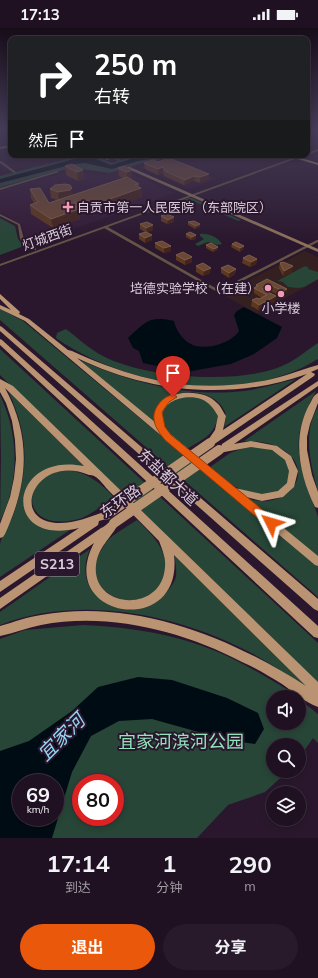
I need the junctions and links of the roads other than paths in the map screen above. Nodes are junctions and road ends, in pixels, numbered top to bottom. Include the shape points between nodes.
1 (7, 167) edge
2 (267, 167) edge
3 (129, 168) edge
4 (15, 172) dead end
5 (58, 172) dead end
6 (0, 189) edge
7 (190, 195) junction
8 (0, 215) edge
9 (105, 227) junction
10 (318, 241) edge
11 (308, 247) junction
12 (35, 249) junction
13 (318, 251) edge
14 (0, 263) edge
15 (0, 296) edge
16 (0, 307) edge
17 (26, 320) junction
18 (0, 328) edge
19 (0, 342) edge
20 (59, 346) junction
21 (318, 368) edge
22 (0, 381) edge
23 (318, 383) edge
24 (0, 385) edge
25 (318, 396) edge
26 (252, 415) junction
27 (261, 422) junction
28 (168, 438) junction
29 (210, 443) junction
30 (219, 450) junction
31 (102, 479) junction
32 (224, 484) junction
33 (318, 504) edge
34 (106, 515) junction
35 (114, 523) junction
36 (0, 534) edge
37 (160, 535) junction
38 (318, 562) edge
39 (26, 570) junction
40 (34, 580) junction
41 (0, 587) edge
42 (0, 604) edge
43 (318, 606) edge
44 (0, 631) edge
45 (318, 633) edge
46 (318, 690) edge
47 (318, 701) edge

1 - 4 street
2 - 7 street, 灯城西街
3 - 7 main road
5 - 6 street
7 - 9 street, 灯城西街
7 - 11 main road
7 - 12 street, 灯城西街
8 - 12 street via 17,224 21,228 22,239
9 - 11 street via 219,292
9 - 14 street, 灯城西街
10 - 11 street
11 - 13 main road
12 - 14 street, 灯城西街
15 - 17 highway
16 - 17 highway
17 - 20 highway
18 - 43 highway, 东盐都大道
19 - 45 highway, 东盐都大道
20 - 21 highway via 114,372 161,384 188,387 242,388
20 - 28 highway
21 - 26 highway, 东环路 / S213
22 - 31 highway
23 - 27 highway, 东环路 / S213
24 - 36 highway via 12,406 21,449 15,498
25 - 33 highway via 306,421 302,450 310,485
26 - 27 highway
26 - 29 highway, 东环路 / S213
27 - 30 highway, 东环路 / S213
28 - 29 highway via 160,428 158,420 161,405 173,397 194,394 216,404 222,416 219,431
28 - 32 highway
29 - 34 highway, 东环路 / S213, bridge
30 - 32 highway via 248,444 271,446 288,457 295,476 292,485 284,492 261,498 237,492
30 - 35 highway, 东环路 / S213, bridge
31 - 34 highway via 82,468 59,468 49,471 33,484 26,501 32,515 52,526 81,523
31 - 37 highway
32 - 38 highway
34 - 39 highway, 东环路 / S213
35 - 37 highway via 99,542 90,566 95,588 103,596 120,604 135,605 148,601 166,585 171,574 171,563
35 - 40 highway, 东环路 / S213
37 - 46 highway
39 - 40 highway
39 - 41 highway, 东环路 / S213
40 - 42 highway, 东环路 / S213
44 - 47 highway via 14,625 54,617 84,616 111,617 169,627 233,650

